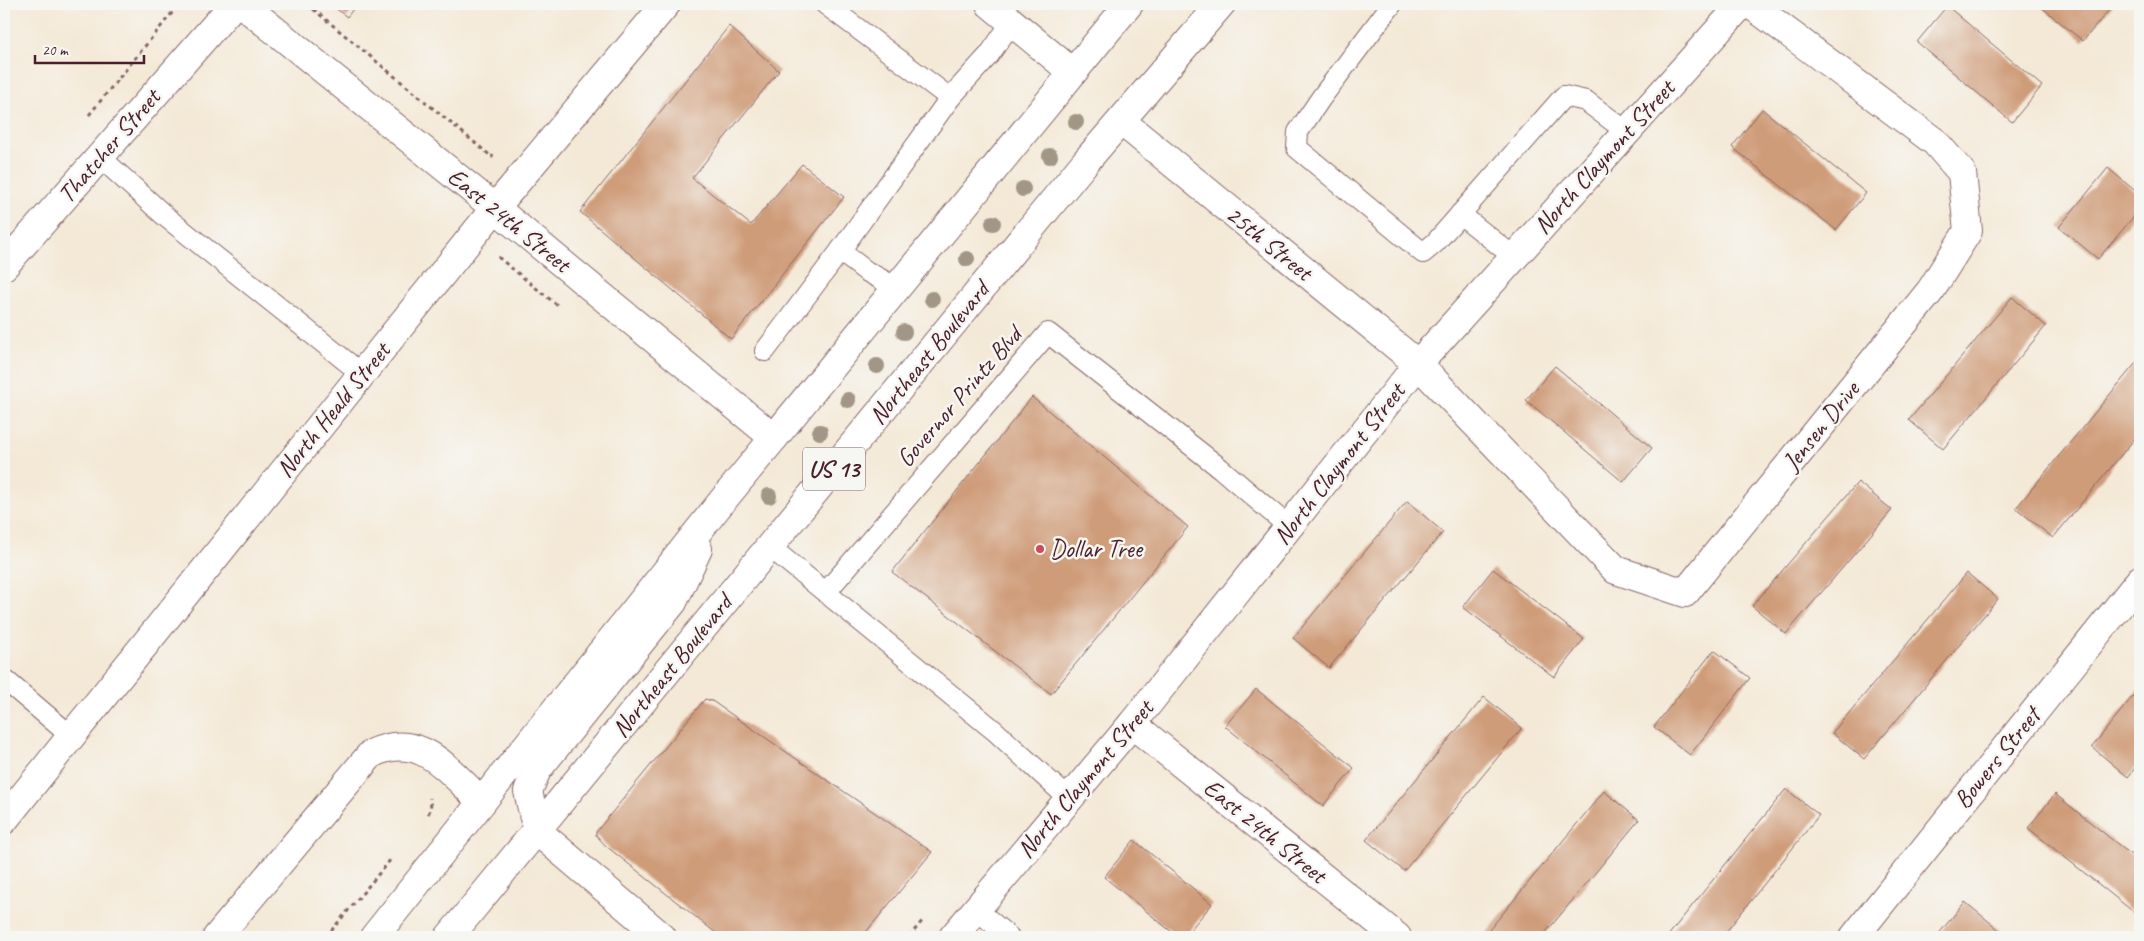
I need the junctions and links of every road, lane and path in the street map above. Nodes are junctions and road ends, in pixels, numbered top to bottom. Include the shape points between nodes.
1 (172, 4) edge
2 (234, 4) edge
3 (242, 4) edge
4 (307, 4) edge
5 (666, 4) edge
6 (825, 4) edge
7 (990, 4) edge
8 (1221, 4) edge
9 (1392, 4) edge
10 (1742, 4) edge
11 (1750, 4) edge
12 (1124, 6) edge
13 (1012, 22) junction
14 (1072, 72) junction
15 (950, 98) junction
16 (1121, 121) junction
17 (84, 122) dead end
18 (1627, 132) junction
19 (498, 150) dead end
20 (100, 157) junction
21 (495, 208) junction
22 (1460, 214) junction
23 (473, 237) junction
24 (840, 251) junction
25 (1514, 257) junction
26 (4, 266) edge
27 (897, 288) junction
28 (564, 310) dead end
29 (765, 351) dead end
30 (1418, 364) junction
31 (362, 374) junction
32 (774, 438) junction
33 (719, 505) junction
34 (1289, 527) junction
35 (770, 547) junction
36 (2140, 580) edge
37 (826, 592) junction
38 (4, 679) edge
39 (1132, 724) junction
40 (71, 736) junction
41 (427, 792) dead end
42 (1069, 798) junction
43 (482, 802) junction
44 (428, 815) dead end
45 (4, 820) edge
46 (536, 831) junction
47 (396, 853) dead end
48 (976, 909) junction
49 (652, 934) edge
50 (217, 937) edge
51 (327, 937) edge
52 (374, 937) edge
53 (450, 937) edge
54 (952, 937) edge
55 (1009, 937) edge
56 (1397, 937) edge
57 (1854, 937) edge

1 - 17 path via 176,8
2 - 20 street, Thatcher Street
3 - 21 street, East 24th Street
4 - 19 path via 492,157
5 - 21 street, North Heald Street
6 - 15 lane
7 - 13 street
8 - 16 street, Northeast Boulevard / US 13
9 - 22 lane via 1298,132 1297,148 1423,253 1435,244
10 - 18 street, North Claymont Street
11 - 30 street, Jensen Drive via 1934,142 1962,173 1968,231 1931,290 1685,593 1616,570
12 - 14 street, US 13
13 - 14 street
13 - 15 lane via 989,55
14 - 27 street, US 13
15 - 24 lane
16 - 30 street, 25th Street
16 - 35 street, Northeast Boulevard / US 13
18 - 22 lane via 1586,101 1564,96
18 - 25 street, North Claymont Street
20 - 26 street, Thatcher Street
20 - 31 lane via 166,217
21 - 23 street, North Heald Street
21 - 32 street, East 24th Street
22 - 25 lane
23 - 28 path
23 - 31 street, North Heald Street
24 - 27 lane via 866,271
24 - 29 lane
25 - 30 street, North Claymont Street
27 - 32 street, US 13
30 - 34 street, North Claymont Street
31 - 40 street, North Heald Street
32 - 33 street, US 13
33 - 43 street, US 13
33 - 46 street via 672,602 536,770 528,791
34 - 37 lane, Governor Printz Blvd via 1220,468 1048,333
34 - 39 street, North Claymont Street
35 - 37 lane
35 - 46 street, Northeast Boulevard / US 13
36 - 57 street, Bowers Street
37 - 42 lane via 995,731
38 - 40 lane
39 - 42 street, North Claymont Street
39 - 56 street, East 24th Street
40 - 45 street, North Heald Street
41 - 44 path via 431,800
42 - 48 street, North Claymont Street
43 - 50 street via 428,752 405,745 386,746 371,754
43 - 52 street, US 13
46 - 49 street
46 - 53 street, Northeast Boulevard / US 13
47 - 51 path
48 - 54 street, North Claymont Street
48 - 55 lane

